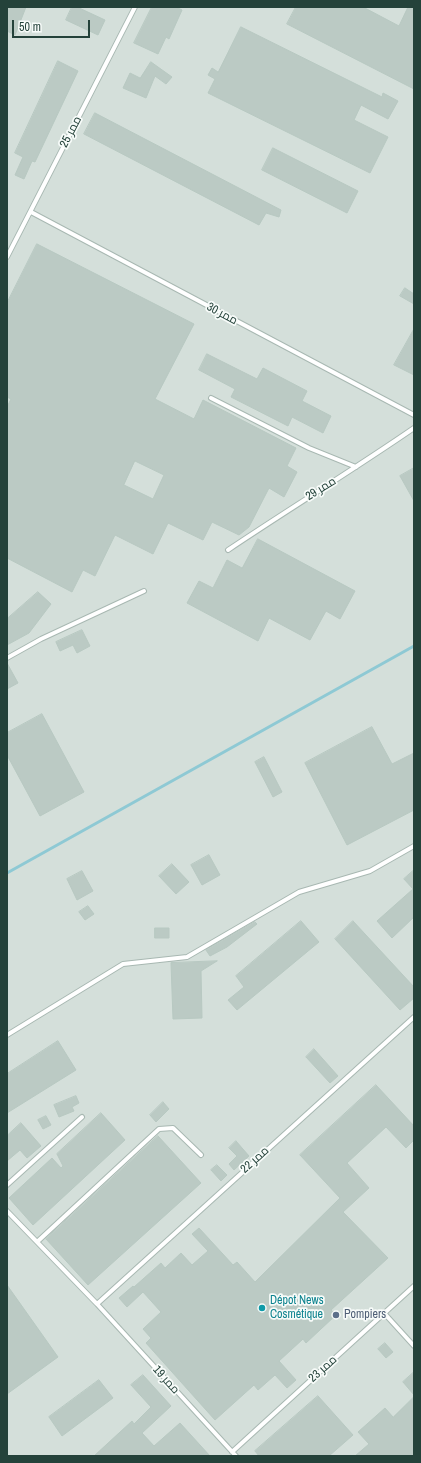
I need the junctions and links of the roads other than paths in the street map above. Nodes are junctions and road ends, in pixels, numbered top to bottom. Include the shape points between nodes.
1 (135, 7) edge
2 (30, 212) junction
3 (7, 257) edge
4 (211, 398) dead end
5 (414, 415) edge
6 (414, 428) edge
7 (356, 467) junction
8 (228, 550) dead end
9 (144, 592) dead end
10 (7, 658) edge
11 (414, 846) edge
12 (414, 1017) edge
13 (7, 1035) edge
14 (82, 1117) dead end
15 (201, 1155) dead end
16 (7, 1185) edge
17 (7, 1210) edge
18 (37, 1242) junction
19 (414, 1286) edge
20 (97, 1304) junction
21 (384, 1313) junction
22 (414, 1346) edge
23 (232, 1452) junction
24 (236, 1456) edge

1 - 2 lane, ممر 25
2 - 3 lane, ممر 25
2 - 5 lane, ممر 30
4 - 7 lane via 309,448
6 - 7 lane, ممر 29
7 - 8 lane, ممر 29
9 - 10 lane via 41,639
11 - 13 lane via 370,871 299,892 187,957 123,964
12 - 20 lane, ممر 22
14 - 16 lane
15 - 18 lane via 173,1128 159,1129
17 - 18 lane, ممر 19
18 - 20 lane, ممر 19
19 - 21 lane, ممر 23
20 - 23 lane, ممر 19
21 - 22 lane
21 - 23 lane, ممر 23
23 - 24 lane, ممر 19

